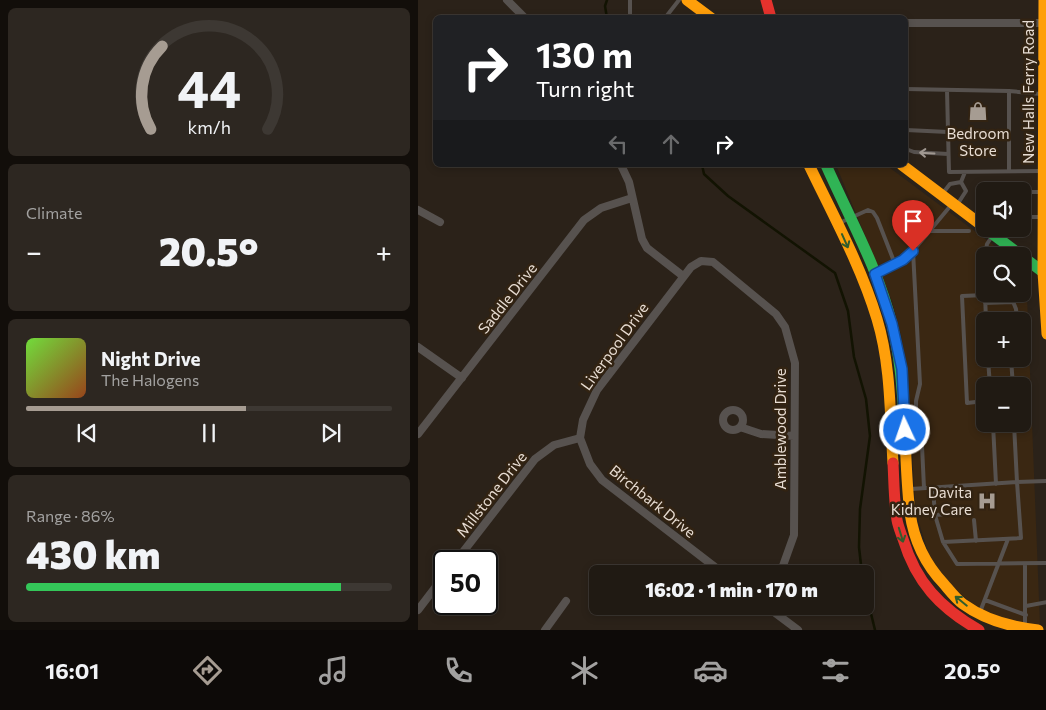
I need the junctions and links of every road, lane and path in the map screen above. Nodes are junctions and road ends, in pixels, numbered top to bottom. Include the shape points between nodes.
1 (507, 0) edge
2 (630, 0) edge
3 (679, 0) edge
4 (687, 0) edge
5 (766, 0) edge
6 (1045, 5) edge
7 (522, 15) edge
8 (630, 15) edge
9 (667, 15) edge
10 (707, 15) edge
11 (770, 15) edge
12 (908, 23) edge
13 (1043, 23) junction
14 (1045, 67) edge
15 (908, 89) edge
16 (946, 90) junction
17 (1009, 91) junction
18 (1043, 94) junction
19 (908, 130) edge
20 (948, 132) junction
21 (1009, 132) junction
22 (908, 150) edge
23 (948, 154) junction
24 (622, 167) edge
25 (810, 167) edge
26 (827, 167) edge
27 (832, 167) edge
28 (905, 167) edge
29 (1009, 171) junction
30 (1043, 171) junction
31 (965, 172) junction
32 (961, 182) junction
33 (1031, 192) edge
34 (1043, 192) junction
35 (942, 195) junction
36 (632, 198) junction
37 (843, 203) junction
38 (955, 205) junction
39 (1045, 205) edge
40 (418, 210) edge
41 (1031, 216) edge
42 (1043, 217) junction
43 (850, 218) junction
44 (976, 220) edge
45 (440, 222) dead end
46 (837, 224) junction
47 (930, 231) junction
48 (969, 231) dead end
49 (1000, 237) edge
50 (913, 251) junction
51 (895, 264) junction
52 (1044, 266) edge
53 (875, 274) junction
54 (684, 276) junction
55 (976, 295) edge
56 (1013, 302) joint
57 (985, 303) joint
58 (986, 312) edge
59 (1016, 312) edge
60 (1046, 332) edge
61 (418, 347) edge
62 (462, 378) junction
63 (976, 402) edge
64 (740, 427) dead end
65 (993, 432) edge
66 (1014, 432) edge
67 (418, 434) edge
68 (794, 436) junction
69 (580, 438) junction
70 (1017, 482) junction
71 (1046, 482) edge
72 (996, 484) junction
73 (924, 488) junction
74 (932, 488) junction
75 (908, 489) junction
76 (964, 513) dead end
77 (935, 515) junction
78 (974, 520) dead end
79 (1008, 539) junction
80 (976, 541) junction
81 (943, 542) junction
82 (465, 550) edge
83 (1046, 563) edge
84 (999, 564) junction
85 (1025, 564) junction
86 (712, 565) edge
87 (783, 565) edge
88 (433, 590) edge
89 (985, 600) junction
90 (566, 602) dead end
91 (1046, 602) edge
92 (1026, 606) junction
93 (418, 610) edge
94 (979, 614) junction
95 (778, 615) edge
96 (1026, 615) junction
97 (974, 629) edge
98 (1025, 629) junction
99 (544, 630) edge
100 (798, 630) edge
101 (1038, 630) edge

1 - 7 street
2 - 8 lane
3 - 9 lane
4 - 10 main road
5 - 11 main road
6 - 13 main road, New Halls Ferry Road
12 - 13 street
13 - 14 main road, New Halls Ferry Road
14 - 18 main road, New Halls Ferry Road
15 - 16 lane
16 - 17 lane
16 - 20 lane
17 - 18 lane
17 - 21 lane
18 - 30 main road, New Halls Ferry Road
19 - 20 lane
20 - 21 lane
20 - 23 lane
21 - 29 lane
23 -> 22 lane
23 - 31 lane via 950,172
24 - 36 street
25 - 46 main road
26 - 37 main road
27 - 37 main road
28 - 35 main road
29 - 30 lane
29 - 31 lane
30 - 34 main road, New Halls Ferry Road
31 - 32 lane
32 - 35 lane via 950,184
32 - 38 lane via 966,191
33 - 34 lane
34 - 39 main road, New Halls Ferry Road
35 - 38 main road
36 - 54 street via 647,248
36 - 62 street, Saddle Drive via 601,208 584,220
37 - 43 main road
38 - 44 main road
38 - 47 lane
39 - 42 main road, New Halls Ferry Road
40 - 45 street
41 - 42 lane
42 - 52 main road, New Halls Ferry Road
43 - 46 lane
43 - 51 lane via 868,210 872,212
43 - 53 main road
46 -> 97 main road via 868,294 885,355 894,495 900,535 909,559 933,595
47 - 48 lane
47 - 50 lane
49 - 52 main road
50 - 51 lane
50 - 73 lane via 920,384 916,401 916,432 922,446
51 - 53 lane
52 - 60 main road, New Halls Ferry Road
53 - 75 main road via 892,324 902,369
54 - 68 street, Amblewood Drive via 700,261 714,262 776,314 785,327 795,363
54 - 69 street, Liverpool Drive via 597,390 583,420
55 - 63 lane via 962,296 967,403
56 - 57 lane
56 - 59 lane
57 - 58 lane
61 - 62 street
62 - 67 street, Saddle Drive
64 - 68 street via 761,434
65 - 72 lane
66 - 70 lane
68 - 87 street, Amblewood Drive via 794,535
69 - 82 street, Millstone Drive via 554,445 535,459
69 - 86 street, Birchbark Drive via 590,464 602,480
70 - 71 lane
70 - 72 lane
70 - 79 lane via 1021,538
72 - 74 lane
73 - 74 lane
73 - 75 lane
74 - 77 lane
94 -> 75 main road via 962,603 931,570 920,551 910,514
76 - 77 lane
77 - 81 lane
78 - 80 lane
79 - 80 lane
79 - 84 lane
80 - 81 lane
81 - 84 lane via 957,564
83 - 85 lane
84 - 85 lane
84 - 89 lane
85 - 92 lane
88 - 93 street
89 - 94 lane
89 - 96 lane
90 - 99 street
91 - 92 lane
92 - 96 lane
94 - 97 main road
94 - 98 main road
95 - 100 street
96 - 98 lane
98 - 101 main road

